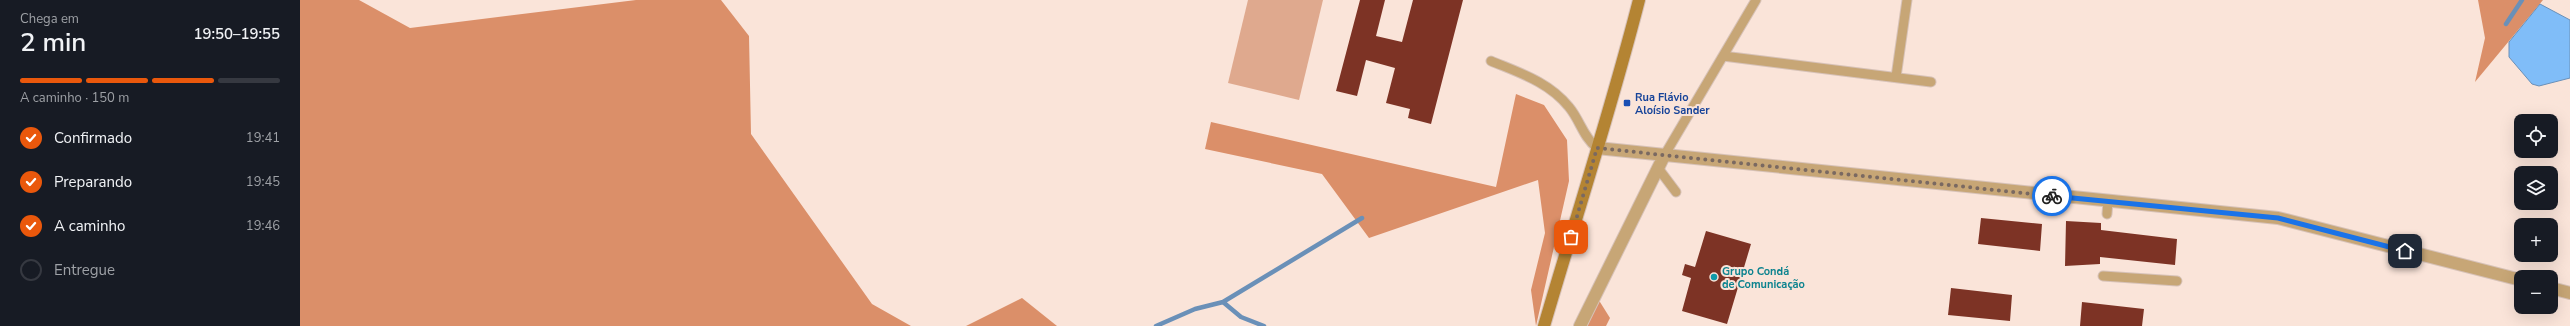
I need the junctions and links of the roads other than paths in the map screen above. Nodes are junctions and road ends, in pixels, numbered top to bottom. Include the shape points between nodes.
1 (1639, 0) edge
2 (1756, 0) edge
3 (1907, 0) edge
4 (1724, 56) junction
5 (1491, 61) dead end
6 (1896, 77) junction
7 (1931, 82) dead end
8 (1597, 148) junction
9 (1664, 156) junction
10 (1658, 168) junction
11 (1676, 192) dead end
12 (2108, 201) junction
13 (2107, 214) dead end
14 (2103, 276) dead end
15 (2514, 278) edge
16 (2177, 281) dead end
17 (2558, 290) edge
18 (2570, 293) edge
19 (1544, 326) edge
20 (1580, 326) edge

1 - 8 street via 1614,98
2 - 4 lane
3 - 6 lane
4 - 6 lane
4 - 9 lane
5 - 8 lane via 1547,85 1570,108 1590,142
6 - 7 lane
8 - 9 street
8 - 19 street
9 - 10 street
9 - 12 street
10 - 11 lane
10 - 20 street
12 - 13 lane
12 - 15 street via 2278,218
14 - 16 lane
17 - 18 street

